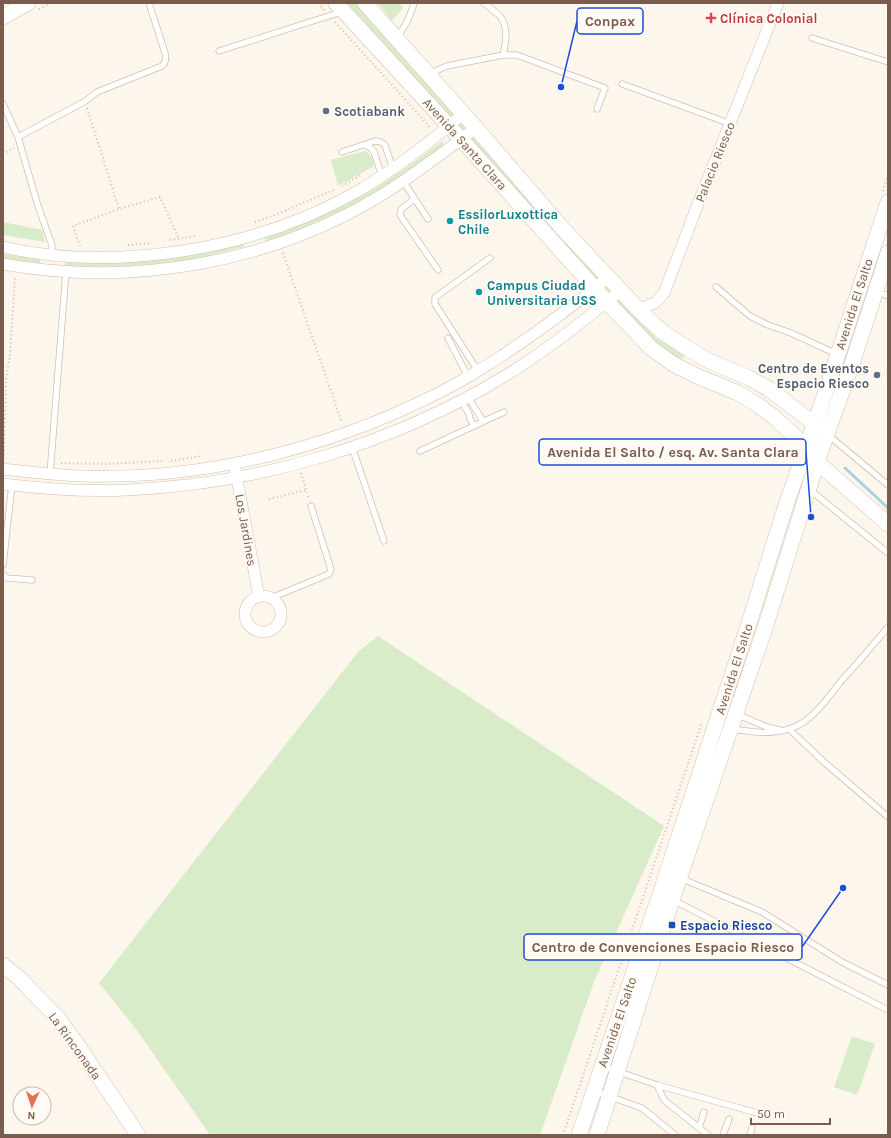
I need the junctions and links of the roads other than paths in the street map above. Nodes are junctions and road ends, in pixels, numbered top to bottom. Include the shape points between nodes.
1 (28, 3) edge
2 (149, 3) edge
3 (365, 3) edge
4 (414, 3) edge
5 (484, 3) edge
6 (778, 3) edge
7 (336, 10) edge
8 (3, 17) edge
9 (396, 38) junction
10 (812, 38) dead end
11 (219, 51) dead end
12 (503, 55) junction
13 (888, 62) edge
14 (428, 75) junction
15 (622, 84) dead end
16 (3, 104) edge
17 (597, 110) dead end
18 (463, 114) junction
19 (731, 124) junction
20 (449, 126) junction
21 (476, 128) junction
22 (18, 137) junction
23 (461, 139) junction
24 (364, 145) junction
25 (342, 152) dead end
26 (394, 169) junction
27 (382, 177) junction
28 (403, 181) junction
29 (415, 198) junction
30 (888, 202) edge
31 (428, 218) dead end
32 (261, 233) junction
33 (244, 238) junction
34 (3, 247) edge
35 (266, 247) junction
36 (249, 252) junction
37 (888, 253) edge
38 (52, 255) junction
39 (490, 258) dead end
40 (3, 264) edge
41 (42, 270) junction
42 (438, 270) dead end
43 (63, 271) junction
44 (608, 277) junction
45 (716, 287) dead end
46 (595, 288) junction
47 (621, 290) junction
48 (882, 293) edge
49 (607, 302) junction
50 (639, 310) junction
51 (448, 338) dead end
52 (838, 353) junction
53 (469, 376) junction
54 (448, 388) junction
55 (464, 399) junction
56 (504, 412) dead end
57 (483, 422) junction
58 (814, 424) junction
59 (474, 426) junction
60 (827, 434) junction
61 (352, 447) junction
62 (806, 448) junction
63 (420, 451) dead end
64 (234, 462) junction
65 (818, 462) junction
66 (3, 469) edge
67 (26, 472) junction
68 (50, 474) junction
69 (237, 478) junction
70 (7, 485) edge
71 (888, 485) edge
72 (26, 487) junction
73 (809, 489) junction
74 (311, 506) road end
75 (888, 524) edge
76 (384, 541) dead end
77 (888, 553) edge
78 (3, 565) edge
79 (3, 574) edge
80 (32, 580) dead end
81 (259, 597) junction
82 (271, 598) junction
83 (888, 627) edge
84 (736, 714) junction
85 (731, 729) junction
86 (789, 729) junction
87 (782, 731) junction
88 (888, 817) edge
89 (674, 876) junction
90 (666, 897) junction
91 (3, 965) edge
92 (888, 986) edge
93 (888, 1010) edge
94 (602, 1065) junction
95 (618, 1070) junction
96 (657, 1085) junction
97 (593, 1091) junction
98 (610, 1097) junction
99 (704, 1112) dead end
100 (761, 1114) dead end
101 (729, 1119) dead end
102 (699, 1128) junction
103 (752, 1128) dead end
104 (138, 1135) edge
105 (579, 1135) edge
106 (597, 1135) edge
107 (675, 1135) edge
108 (708, 1135) edge
109 (724, 1135) edge
110 (750, 1135) edge

1 - 8 main road
2 - 22 lane via 165,53 165,63 97,92 84,102
3 - 9 main road, Avenida Santa Clara
4 - 9 lane via 407,23
5 - 12 lane via 500,16 505,28
6 - 19 street, Palacio Riesco
7 - 11 lane
7 - 20 main road, Avenida Santa Clara
9 - 14 main road, Avenida Santa Clara
10 - 13 lane
12 - 14 lane via 446,66
12 - 17 lane via 517,55 605,88
14 - 18 main road, Avenida Santa Clara
15 - 19 lane
16 - 22 lane
18 - 20 street
18 - 21 main road, Avenida Santa Clara
19 - 50 street, Palacio Riesco via 664,294 656,302
20 - 23 main road, Avenida Santa Clara
20 - 26 street
21 - 23 street
21 - 44 main road, Avenida Santa Clara
22 - 38 lane via 52,244
23 - 28 street
23 - 46 main road, Avenida Santa Clara
24 - 25 lane
24 - 26 lane via 375,141 383,143
24 - 27 lane via 373,150
26 - 27 street
27 - 32 street via 325,208
28 - 29 lane
28 - 35 street via 339,218
29 - 31 lane
29 - 42 lane via 401,209 400,215
30 - 52 main road, Avenida El Salto
32 - 33 street
32 - 35 street
33 - 36 street
33 - 38 street via 195,249 147,255
34 - 38 street
35 - 36 street
36 - 43 street via 208,262 155,270
37 - 48 main road, Avenida El Salto
38 - 41 street
38 - 43 street
39 - 53 lane via 435,298
40 - 41 street
41 - 43 street
43 - 68 lane
44 - 46 street
44 - 47 main road, Avenida Santa Clara
45 - 52 lane via 750,316
46 - 49 main road, Avenida Santa Clara
46 - 53 street via 529,337
47 - 49 street
47 - 50 main road, Avenida Santa Clara
48 - 60 main road, Avenida El Salto
49 - 55 street via 506,376
49 - 62 main road, Avenida Santa Clara via 660,355 688,372 753,402 774,417
50 - 58 main road, Avenida Santa Clara via 660,330 679,343 707,360 764,386
51 - 53 lane
52 - 58 main road, Avenida El Salto
53 - 54 street
53 - 55 street via 462,388 468,394
54 - 55 street
54 - 64 street via 350,432
55 - 57 lane via 480,414
55 - 59 lane
55 - 61 street via 416,422
56 - 57 lane
57 - 59 lane
58 - 60 main road, Avenida Santa Clara
58 - 62 main road, Avenida El Salto
59 - 63 lane
60 - 65 main road, Avenida El Salto
60 - 71 lane
61 - 69 street via 298,464
61 - 76 lane
62 - 65 main road, Avenida Santa Clara
62 - 89 main road, Avenida El Salto
64 - 68 street via 142,474
64 - 69 street, Los Jardines
65 - 73 main road, Avenida El Salto
65 - 75 main road, Avenida Santa Clara
66 - 67 street
67 - 68 street
67 - 72 street via 21,476
69 - 72 street via 125,490
69 - 81 street, Los Jardines
70 - 72 street
70 - 78 lane
73 - 77 lane
73 - 84 main road, Avenida El Salto
74 - 82 lane via 331,570 329,574
79 - 80 lane via 6,578
81 - 82 street
81 - 82 street via 246,607 245,618 251,628 261,632 273,629 280,619 279,607
83 - 86 lane via 824,703 808,719
84 - 85 main road, Avenida El Salto
84 - 87 lane
85 - 87 lane via 766,733
85 - 89 main road, Avenida El Salto
86 - 87 lane
86 - 88 lane
89 - 90 main road, Avenida El Salto
89 - 92 lane via 762,912 842,962
90 - 93 lane
90 - 94 main road, Avenida El Salto
90 - 95 main road, Avenida El Salto
91 - 104 main road, La Rinconada via 57,1017
94 - 95 lane
94 - 97 main road, Avenida El Salto
95 - 96 lane
95 - 98 main road, Avenida El Salto
96 - 100 lane
96 - 102 lane via 664,1100
97 - 98 lane
97 - 105 main road, Avenida El Salto
98 - 106 main road, Avenida El Salto
98 - 107 lane via 642,1108
99 - 102 lane
101 - 109 lane
102 - 108 lane
103 - 110 lane

